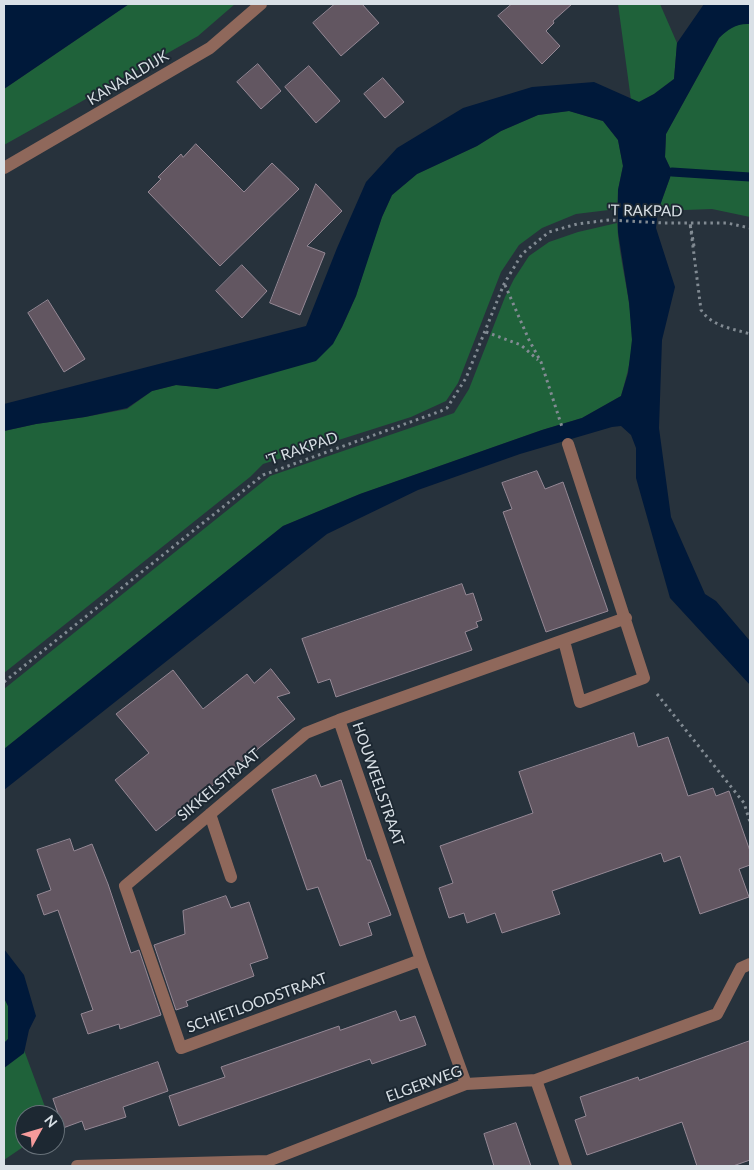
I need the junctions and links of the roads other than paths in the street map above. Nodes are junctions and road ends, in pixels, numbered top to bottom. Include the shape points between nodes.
1 (261, 4) edge
2 (4, 168) edge
3 (568, 444) dead end
4 (626, 618) junction
5 (564, 641) junction
6 (339, 720) junction
7 (210, 814) junction
8 (231, 877) dead end
9 (125, 886) joint
10 (421, 960) junction
11 (750, 964) edge
12 (536, 1080) junction
13 (466, 1084) junction
14 (77, 1166) edge
15 (566, 1166) edge

1 - 2 street, KANAALDIJK via 210,48
3 - 4 street
4 - 5 street, HOUWEELSTRAAT
4 - 5 street via 644,678 580,702
5 - 6 street, HOUWEELSTRAAT
6 - 7 street, SIKKELSTRAAT via 306,733
6 - 10 street, HOUWEELSTRAAT
7 - 8 street
7 - 9 street, SIKKELSTRAAT
9 - 10 street, SCHIETLOODSTRAAT via 181,1048
10 - 13 street, HOUWEELSTRAAT
11 - 12 street, ELGERWEG via 741,968 717,1014
12 - 13 street, ELGERWEG
12 - 15 street
13 - 14 street, ELGERWEG via 268,1161

